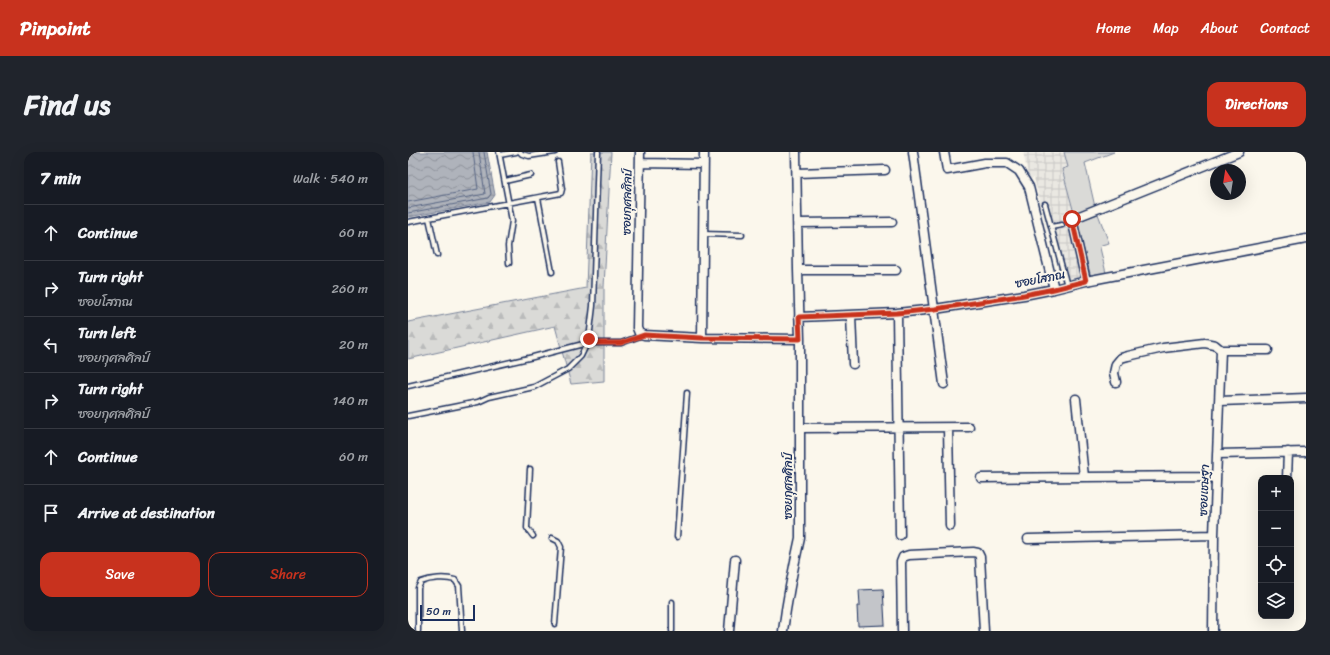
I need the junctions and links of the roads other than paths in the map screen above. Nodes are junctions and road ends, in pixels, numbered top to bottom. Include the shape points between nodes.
1 (516, 152) edge
2 (520, 152) edge
3 (555, 152) edge
4 (598, 152) edge
5 (640, 152) edge
6 (704, 152) edge
7 (796, 152) edge
8 (913, 152) edge
9 (944, 152) edge
10 (1239, 152) edge
11 (499, 154) edge
12 (558, 162) dead end
13 (640, 163) junction
14 (704, 164) junction
15 (885, 170) dead end
16 (797, 173) junction
17 (531, 175) dead end
18 (505, 181) junction
19 (538, 198) junction
20 (509, 203) junction
21 (1045, 204) dead end
22 (429, 218) junction
23 (408, 222) edge
24 (892, 222) dead end
25 (798, 224) junction
26 (1062, 225) dead end
27 (1051, 227) junction
28 (703, 234) junction
29 (742, 235) dead end
30 (1306, 239) edge
31 (437, 255) dead end
32 (509, 263) dead end
33 (798, 270) junction
34 (896, 270) dead end
35 (552, 272) dead end
36 (1086, 281) junction
37 (1067, 286) junction
38 (1054, 289) junction
39 (935, 309) junction
40 (897, 313) junction
41 (851, 315) junction
42 (799, 317) junction
43 (644, 335) junction
44 (702, 338) junction
45 (800, 339) junction
46 (587, 343) junction
47 (1221, 350) junction
48 (1268, 350) dead end
49 (853, 364) dead end
50 (1116, 382) dead end
51 (944, 384) dead end
52 (408, 386) edge
53 (686, 393) dead end
54 (1306, 398) edge
55 (1076, 399) dead end
56 (1219, 401) junction
57 (408, 416) edge
58 (969, 427) dead end
59 (800, 428) junction
60 (899, 428) junction
61 (948, 428) junction
62 (1288, 452) junction
63 (1306, 452) edge
64 (1217, 454) junction
65 (530, 469) dead end
66 (1287, 475) edge
67 (1216, 476) junction
68 (1084, 477) junction
69 (981, 478) dead end
70 (950, 526) dead end
71 (900, 535) dead end
72 (1214, 535) junction
73 (533, 536) dead end
74 (677, 537) dead end
75 (552, 538) dead end
76 (1028, 539) dead end
77 (735, 560) dead end
78 (672, 602) dead end
79 (555, 624) dead end
80 (418, 631) edge
81 (462, 631) edge
82 (672, 631) edge
83 (729, 631) edge
84 (783, 631) edge
85 (902, 631) edge
86 (984, 631) edge
87 (1214, 631) edge

1 - 11 lane
2 - 3 lane via 529,156
4 - 46 lane via 593,306
5 - 13 street, ซอยกุศลศิลป์
6 - 14 street
7 - 16 street, ซอยกุศลศิลป์
8 - 39 street
9 - 38 street via 947,170 1007,162 1018,170 1030,186
10 - 36 street via 1072,219
11 - 18 lane
12 - 19 lane via 561,193
13 - 14 street
13 - 43 street, ซอยกุศลศิลป์ via 637,328
14 - 28 street
15 - 16 street
16 - 25 street, ซอยกุศลศิลป์
17 - 18 lane
18 - 20 lane
19 - 20 lane
19 - 35 lane
20 - 22 lane
20 - 32 lane via 512,221 508,246
21 - 27 lane
22 - 23 lane
22 - 31 lane
24 - 25 street
25 - 33 street, ซอยกุศลศิลป์
26 - 27 lane
27 - 37 lane
28 - 29 lane
28 - 44 street
30 - 36 street, ซอยโสภณ
33 - 34 street
33 - 42 street, ซอยกุศลศิลป์
36 - 37 street, ซอยโสภณ
37 - 38 street, ซอยโสภณ
38 - 39 street, ซอยโสภณ
39 - 40 street, ซอยโสภณ
39 - 51 street
40 - 41 street, ซอยโสภณ
40 - 60 street
41 - 42 street, ซอยโสภณ
41 - 49 street
42 - 45 street, ซอยกุศลศิลป์
43 - 44 street
43 - 46 lane via 621,343
44 - 45 street
45 - 59 street, ซอยกุศลศิลป์
46 - 52 lane
46 - 57 lane via 582,356 568,369 534,387 478,402
47 - 48 street
47 - 50 street via 1215,345 1205,343 1162,348 1121,358 1114,373
47 - 56 street, ซอยเชษฐา
53 - 74 lane
54 - 56 street
55 - 68 street
56 - 64 street, ซอยเชษฐา
58 - 61 street
59 - 60 street
59 - 84 street, ซอยกุศลศิลป์ via 800,538
60 - 61 street
60 - 71 street
61 - 70 street
62 - 63 street
62 - 64 street
62 - 66 street
64 - 67 street, ซอยเชษฐา
65 - 73 lane via 527,528
67 - 68 street
67 - 72 street, ซอยเชษฐา
68 - 69 street
72 - 76 street
72 - 87 street, ซอยเชษฐา
75 - 79 lane via 561,546
77 - 83 street
78 - 82 lane
80 - 81 lane via 418,588 421,582 447,578 455,580 459,586
85 - 86 street via 903,557 973,552 978,553 980,557

